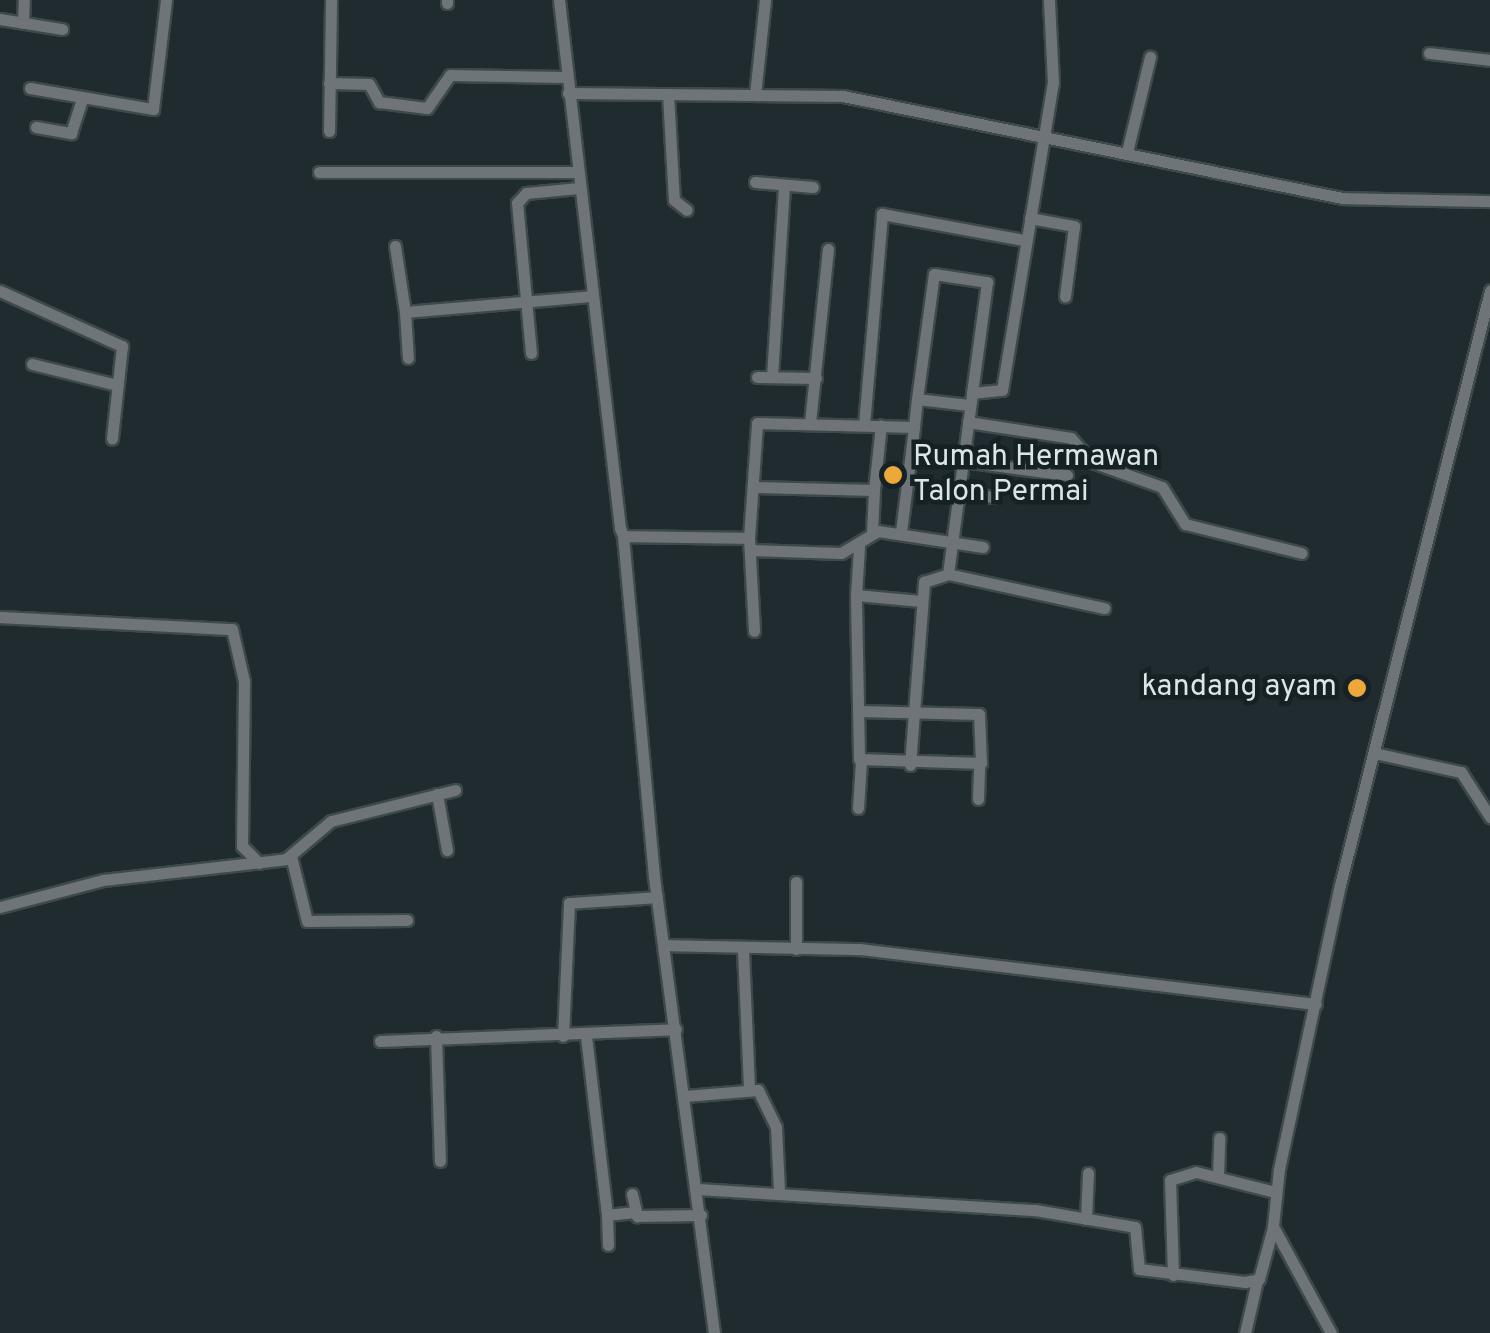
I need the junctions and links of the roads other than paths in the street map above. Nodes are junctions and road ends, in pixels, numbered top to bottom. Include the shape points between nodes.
1 (24, 0) edge
2 (166, 0) edge
3 (331, 0) edge
4 (559, 0) edge
5 (765, 0) edge
6 (1049, 0) edge
7 (0, 19) edge
8 (24, 23) junction
9 (62, 29) dead end
10 (1428, 52) dead end
11 (1150, 57) dead end
12 (1490, 60) edge
13 (566, 77) junction
14 (329, 83) junction
15 (30, 88) dead end
16 (568, 93) junction
17 (668, 94) junction
18 (756, 95) junction
19 (82, 100) junction
20 (36, 128) dead end
21 (328, 131) dead end
22 (1046, 134) junction
23 (1127, 152) junction
24 (319, 172) dead end
25 (577, 172) junction
26 (755, 182) dead end
27 (784, 186) junction
28 (813, 187) dead end
29 (579, 188) junction
30 (1490, 201) edge
31 (687, 210) dead end
32 (1030, 218) junction
33 (1024, 240) junction
34 (395, 246) dead end
35 (828, 250) dead end
36 (0, 290) edge
37 (1490, 292) edge
38 (590, 296) junction
39 (1065, 296) dead end
40 (526, 300) junction
41 (404, 312) junction
42 (531, 353) dead end
43 (408, 358) dead end
44 (32, 364) dead end
45 (757, 377) dead end
46 (772, 378) junction
47 (816, 378) junction
48 (117, 384) junction
49 (918, 399) junction
50 (971, 399) junction
51 (968, 422) junction
52 (810, 424) junction
53 (864, 425) junction
54 (881, 425) junction
55 (914, 427) junction
56 (112, 438) dead end
57 (963, 462) junction
58 (1067, 475) dead end
59 (756, 487) junction
60 (874, 490) junction
61 (959, 490) junction
62 (992, 497) dead end
63 (901, 532) junction
64 (872, 533) junction
65 (623, 536) junction
66 (951, 542) junction
67 (750, 544) junction
68 (859, 547) junction
69 (983, 547) dead end
70 (1302, 553) dead end
71 (948, 574) junction
72 (856, 595) junction
73 (921, 601) junction
74 (1104, 608) dead end
75 (0, 617) edge
76 (754, 631) dead end
77 (858, 711) junction
78 (912, 711) junction
79 (1379, 754) junction
80 (861, 761) junction
81 (910, 765) junction
82 (979, 766) junction
83 (455, 790) dead end
84 (437, 794) junction
85 (978, 799) dead end
86 (858, 808) dead end
87 (1490, 818) edge
88 (447, 850) dead end
89 (291, 856) junction
90 (259, 863) junction
91 (796, 882) dead end
92 (657, 897) junction
93 (0, 907) edge
94 (408, 920) dead end
95 (664, 945) junction
96 (796, 949) junction
97 (742, 950) junction
98 (1316, 1004) junction
99 (676, 1029) junction
100 (436, 1036) junction
101 (563, 1036) junction
102 (586, 1036) junction
103 (380, 1041) dead end
104 (749, 1085) junction
105 (685, 1096) junction
106 (1218, 1138) dead end
107 (440, 1160) dead end
108 (1088, 1173) dead end
109 (1218, 1176) junction
110 (698, 1189) junction
111 (779, 1190) junction
112 (1276, 1192) junction
113 (632, 1194) dead end
114 (635, 1212) junction
115 (607, 1214) junction
116 (701, 1215) junction
117 (1086, 1219) junction
118 (1274, 1226) junction
119 (608, 1246) dead end
120 (1173, 1275) junction
121 (1257, 1281) junction
122 (714, 1333) edge
123 (1245, 1333) edge
124 (1331, 1333) edge

1 - 8 street
2 - 19 street via 153,109
3 - 14 street
4 - 13 street
5 - 18 street
6 - 22 street
7 - 8 street
8 - 9 street
10 - 12 street
11 - 23 street
13 - 14 street via 446,76 427,108 379,102 371,85
13 - 16 street
14 - 21 street
15 - 19 street
16 - 17 street
16 - 25 street
17 - 18 street
17 - 31 street via 674,200
18 - 22 street via 843,96
19 - 20 street via 72,132
22 - 23 street
22 - 32 street
23 - 30 street via 1342,198
24 - 25 street
25 - 29 street
26 - 27 street
27 - 28 street
27 - 46 street
29 - 38 street
29 - 40 street via 518,199
32 - 33 street
32 - 39 street via 1074,226
33 - 50 street via 1002,390
33 - 53 street via 882,214
34 - 41 street
35 - 47 street
36 - 48 street via 118,342
37 - 79 street
38 - 40 street
38 - 65 street
40 - 41 street
40 - 42 street
41 - 43 street
44 - 48 street
45 - 46 street
46 - 47 street
47 - 52 street
48 - 56 street
49 - 50 street
49 - 50 street via 934,274 987,282
49 - 55 street
50 - 51 street
51 - 57 street
51 - 70 street via 1071,438 1092,462 1162,487 1185,524
52 - 53 street
52 - 59 street via 756,424
53 - 54 street
54 - 55 street
54 - 60 street
55 - 63 street
57 - 58 street
57 - 61 street
59 - 60 street
59 - 67 street
60 - 64 street
61 - 62 street
61 - 66 street
63 - 64 street
63 - 66 street
64 - 68 street
65 - 67 street
65 - 92 street
66 - 69 street
66 - 71 street
67 - 68 street
67 - 76 street
68 - 72 street
71 - 73 street via 927,578
71 - 74 street
72 - 73 street
72 - 77 street
73 - 78 street
75 - 90 street via 232,629 244,681 242,846
77 - 78 street
77 - 80 street
78 - 81 street
78 - 82 street via 981,715
79 - 87 street via 1461,772
79 - 98 street
80 - 81 street
80 - 86 street
81 - 82 street
82 - 85 street
83 - 84 street
84 - 88 street
84 - 89 street via 331,822
89 - 90 street
89 - 94 street via 307,921
90 - 93 street via 103,880
91 - 96 street
92 - 95 street
92 - 101 street via 569,903
95 - 97 street
95 - 99 street
96 - 97 street
96 - 98 street
97 - 104 street
98 - 112 street
99 - 102 street
99 - 105 street
100 - 101 street
100 - 103 street
100 - 107 street
101 - 102 street
102 - 115 street
104 - 105 street
104 - 111 street via 776,1127
105 - 110 street
106 - 109 street
108 - 117 street
109 - 112 street
109 - 120 street via 1170,1180
110 - 111 street
110 - 116 street
111 - 117 street
112 - 118 street
113 - 114 street
114 - 115 street
114 - 116 street
115 - 119 street
116 - 122 street
117 - 120 street via 1136,1227 1136,1266
118 - 121 street
118 - 124 street
120 - 121 street
121 - 123 street

